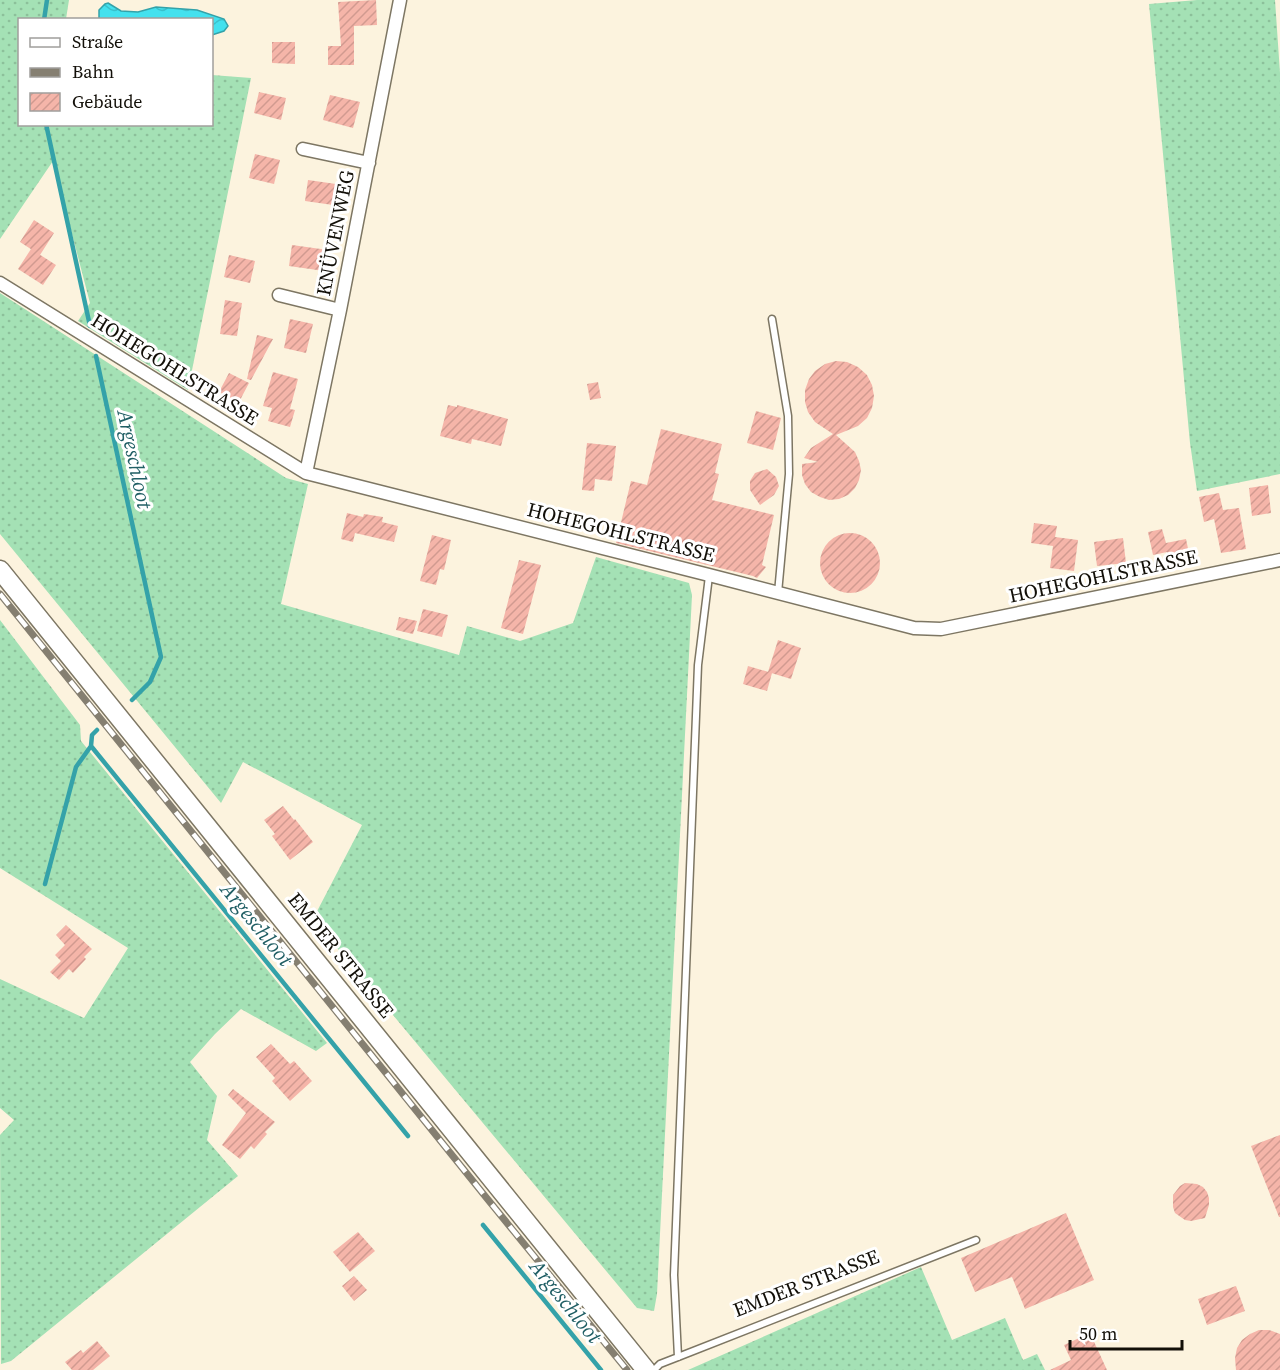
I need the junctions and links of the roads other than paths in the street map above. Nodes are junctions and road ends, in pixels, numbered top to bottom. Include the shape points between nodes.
1 (400, 0) edge
2 (303, 148) dead end
3 (369, 163) junction
4 (0, 283) edge
5 (279, 295) dead end
6 (340, 310) junction
7 (772, 319) dead end
8 (306, 473) junction
9 (1280, 560) edge
10 (0, 570) edge
11 (709, 575) junction
12 (778, 594) junction
13 (976, 1240) dead end
14 (678, 1357) junction
15 (646, 1370) edge
16 (654, 1370) edge

1 - 3 street, KNÜVENWEG
2 - 3 street
3 - 6 street, KNÜVENWEG
4 - 8 street, HOHEGOHLSTRASSE
5 - 6 street
6 - 8 street, KNÜVENWEG
7 - 12 lane via 788,416 789,474
8 - 11 street, HOHEGOHLSTRASSE
9 - 12 street, HOHEGOHLSTRASSE via 941,629 914,628
10 - 15 main road, EMDER STRASSE
11 - 12 street, HOHEGOHLSTRASSE
11 - 14 lane via 698,665 674,1275
13 - 14 lane, EMDER STRASSE
14 - 16 lane, EMDER STRASSE

